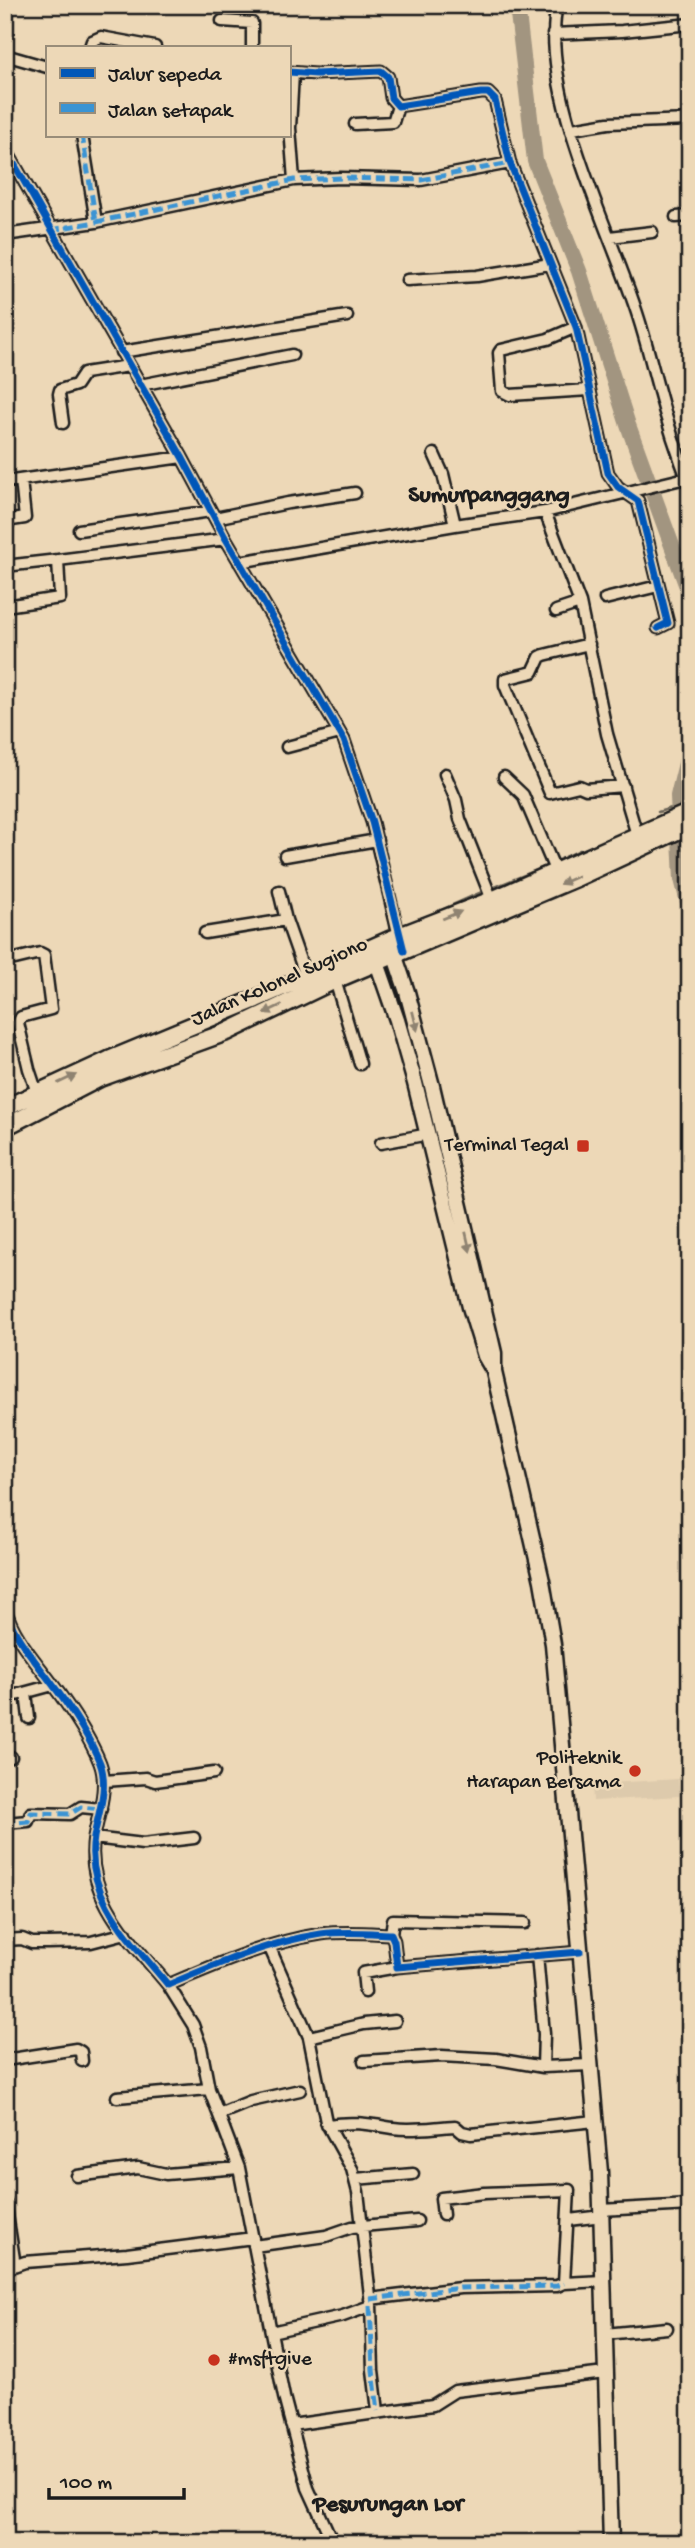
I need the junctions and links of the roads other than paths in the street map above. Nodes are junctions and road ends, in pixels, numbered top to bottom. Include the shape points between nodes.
1 (557, 5) edge
2 (222, 21) dead end
3 (690, 24) edge
4 (553, 34) junction
5 (90, 46) edge
6 (150, 46) edge
7 (252, 46) edge
8 (5, 55) edge
9 (46, 67) edge
10 (291, 72) edge
11 (398, 106) junction
12 (690, 120) edge
13 (355, 124) dead end
14 (290, 128) edge
15 (572, 129) junction
16 (82, 136) edge
17 (5, 148) edge
18 (510, 163) junction
19 (294, 180) junction
20 (690, 216) edge
21 (676, 217) dead end
22 (96, 222) junction
23 (51, 230) junction
24 (652, 232) dead end
25 (5, 235) edge
26 (610, 237) junction
27 (550, 264) junction
28 (407, 280) dead end
29 (347, 316) dead end
30 (576, 327) junction
31 (121, 352) junction
32 (292, 355) dead end
33 (129, 366) junction
34 (140, 385) junction
35 (589, 390) junction
36 (63, 423) dead end
37 (434, 454) dead end
38 (182, 457) junction
39 (21, 480) junction
40 (686, 480) edge
41 (5, 482) edge
42 (355, 493) dead end
43 (627, 494) junction
44 (545, 512) junction
45 (213, 514) junction
46 (5, 522) edge
47 (455, 525) junction
48 (79, 530) dead end
49 (226, 540) junction
50 (58, 560) junction
51 (239, 562) junction
52 (5, 566) edge
53 (658, 586) junction
54 (605, 599) dead end
55 (580, 603) junction
56 (5, 606) edge
57 (556, 611) dead end
58 (658, 628) dead end
59 (589, 644) junction
60 (340, 733) junction
61 (288, 747) dead end
62 (445, 774) dead end
63 (504, 778) dead end
64 (623, 786) junction
65 (690, 812) edge
66 (690, 825) edge
67 (646, 836) junction
68 (377, 840) junction
69 (285, 856) dead end
70 (552, 864) junction
71 (279, 891) dead end
72 (491, 896) junction
73 (286, 920) junction
74 (205, 933) dead end
75 (397, 940) junction
76 (374, 955) junction
77 (15, 959) dead end
78 (304, 971) junction
79 (335, 979) junction
80 (425, 1061) junction
81 (360, 1064) dead end
82 (410, 1066) junction
83 (37, 1093) junction
84 (5, 1108) edge
85 (5, 1127) edge
86 (429, 1133) junction
87 (381, 1143) dead end
88 (494, 1373) junction
89 (5, 1608) edge
90 (53, 1685) junction
91 (26, 1693) junction
92 (5, 1698) edge
93 (29, 1717) dead end
94 (214, 1773) dead end
95 (104, 1781) junction
96 (101, 1809) junction
97 (5, 1823) edge
98 (94, 1838) junction
99 (194, 1838) dead end
100 (525, 1923) dead end
101 (126, 1933) junction
102 (391, 1934) junction
103 (5, 1940) edge
104 (269, 1946) junction
105 (580, 1952) junction
106 (537, 1955) junction
107 (397, 1967) junction
108 (168, 1985) junction
109 (365, 1992) dead end
110 (395, 2021) dead end
111 (309, 2038) junction
112 (5, 2060) edge
113 (82, 2061) dead end
114 (364, 2062) dead end
115 (583, 2066) junction
116 (543, 2067) junction
117 (209, 2089) junction
118 (300, 2090) dead end
119 (117, 2097) dead end
120 (219, 2114) junction
121 (595, 2121) junction
122 (327, 2125) junction
123 (239, 2168) junction
124 (413, 2174) dead end
125 (77, 2176) dead end
126 (355, 2179) junction
127 (5, 2204) edge
128 (690, 2205) edge
129 (602, 2213) junction
130 (443, 2215) dead end
131 (569, 2220) junction
132 (417, 2221) dead end
133 (362, 2226) junction
134 (253, 2242) junction
135 (10, 2267) edge
136 (603, 2281) junction
137 (564, 2283) junction
138 (370, 2302) junction
139 (667, 2329) dead end
140 (271, 2332) junction
141 (605, 2334) junction
142 (605, 2374) junction
143 (378, 2411) junction
144 (291, 2425) junction
145 (333, 2543) edge
146 (611, 2543) edge

1 - 4 street
2 - 7 street via 252,23
3 - 4 street
4 - 15 street
5 - 6 street via 102,37
8 - 9 street
10 - 11 street via 381,71 388,77 391,98
10 - 14 street
11 - 13 street via 392,122
11 - 18 street via 488,93 495,100
12 - 15 street
14 - 19 street
15 - 26 street
16 - 22 street
17 - 23 street
18 - 19 street via 421,180
18 - 27 street
19 - 22 street
20 - 21 street
22 - 23 street
23 - 25 street
23 - 31 street
24 - 26 street
26 - 40 street
27 - 28 street via 477,276
27 - 30 street
29 - 31 street
30 - 35 street
30 - 35 street via 500,351 502,391 510,395
31 - 33 street
32 - 34 street
33 - 34 street
33 - 36 street via 84,373 76,385 60,390
34 - 38 street
35 - 43 street via 608,473
37 - 47 street
38 - 39 street
38 - 45 street
39 - 41 street
39 - 46 street via 25,518
40 - 43 street
42 - 45 street
43 - 44 street
43 - 53 street via 637,498
44 - 47 street
44 - 55 street
45 - 48 street
45 - 49 street
47 - 51 street
49 - 50 street
49 - 51 street
50 - 52 street
50 - 56 street via 60,598
51 - 60 street
53 - 54 street
53 - 58 street via 668,624
55 - 57 street
55 - 59 street
59 - 64 street
59 - 64 street via 544,655 533,672 509,677 505,685 550,793 577,786
60 - 61 street
60 - 68 street
62 - 72 street
63 - 70 street via 523,795
64 - 67 street
65 - 67 highway
66 - 67 highway
67 - 70 highway
67 -> 75 highway
68 - 69 street
68 - 75 street
70 - 72 highway
71 - 73 street
75 -> 72 highway
73 - 74 street
73 - 78 street
75 - 76 highway
75 -> 80 main road
76 - 78 highway
76 - 79 highway, Jalan Kolonel Sugiono
76 - 82 main road
77 - 83 street via 44,955 51,1009 21,1017 18,1023
83 -> 78 highway
79 - 81 street
79 -> 85 highway, Jalan Kolonel Sugiono via 227,1032 100,1078
80 - 82 main road
80 -> 88 main road via 494,1353
82 - 86 main road
83 - 84 highway
86 - 87 street
86 - 88 main road via 470,1307
88 - 105 main road via 551,1633
89 - 90 street via 16,1634
90 - 91 street
90 - 95 street via 88,1740
91 - 92 street
91 - 93 street
94 - 95 street
95 - 96 street
96 - 97 street via 31,1813 28,1821
96 - 98 street
98 - 99 street via 143,1844
98 - 101 street via 96,1885
100 - 102 street via 393,1920
101 - 103 street via 91,1942
101 - 108 street
102 - 104 street via 321,1934
102 - 107 street
104 - 108 street
104 - 111 street
105 - 106 street
105 - 115 main road
106 - 107 street
106 - 116 street
107 - 109 street via 363,1973
108 - 117 street via 193,2025
110 - 111 street
111 - 122 street
112 - 113 street via 76,2049
114 - 116 street via 442,2056
115 - 116 street
115 - 121 main road
117 - 119 street
117 - 120 street
118 - 120 street
120 - 123 street
121 - 122 street via 471,2134 454,2126 392,2128 359,2121
121 - 129 main road
122 - 126 street
123 - 125 street via 166,2174 138,2168
123 - 134 street
124 - 126 street
126 - 133 street
127 - 135 street
128 - 129 street
129 - 131 street
129 - 136 main road
130 - 131 street via 441,2198 568,2189
131 - 137 street
132 - 133 street
133 - 134 street via 326,2236
133 - 138 street
134 - 135 street
134 - 140 street
136 - 137 street
136 - 141 main road
137 - 138 street via 460,2288
138 - 140 street via 343,2316
138 - 143 street
139 - 141 street
140 - 144 street
141 - 142 main road
142 - 143 street via 455,2391 433,2404
142 - 146 main road
143 - 144 street
144 - 145 street via 308,2488

